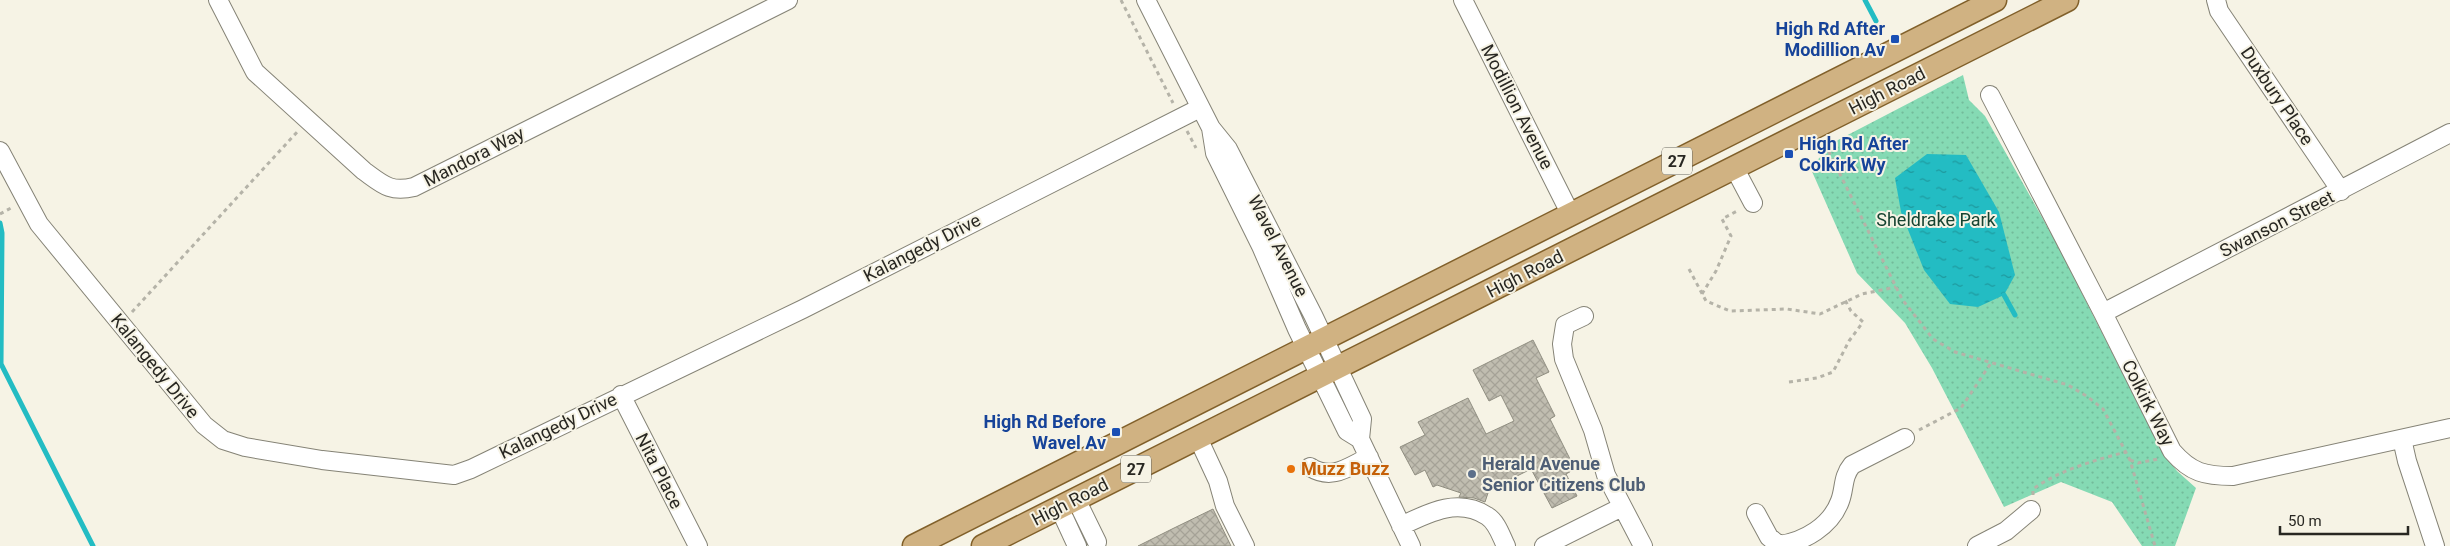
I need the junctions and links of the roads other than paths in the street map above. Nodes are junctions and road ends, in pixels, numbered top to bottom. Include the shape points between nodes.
1 (218, 0) edge
2 (788, 0) edge
3 (1146, 0) edge
4 (1463, 0) edge
5 (1995, 0) edge
6 (2067, 0) edge
7 (2216, 0) edge
8 (1990, 96) dead end
9 (1200, 108) junction
10 (2450, 133) edge
11 (0, 151) edge
12 (1735, 169) junction
13 (2341, 191) junction
14 (1753, 203) road end
15 (1571, 214) junction
16 (2104, 313) junction
17 (1584, 316) dead end
18 (1315, 344) junction
19 (1329, 372) junction
20 (621, 395) junction
21 (2450, 428) edge
22 (1198, 438) junction
23 (1905, 438) road end
24 (2402, 439) junction
25 (1368, 457) junction
26 (1310, 467) dead end
27 (1067, 503) junction
28 (1622, 507) junction
29 (2031, 510) road end
30 (1756, 513) dead end
31 (1401, 526) junction
32 (1808, 541) edge
33 (1097, 542) dead end
34 (698, 546) edge
35 (914, 546) edge
36 (983, 546) edge
37 (1077, 546) edge
38 (1245, 546) edge
39 (1411, 546) edge
40 (1506, 546) edge
41 (1544, 546) edge
42 (1643, 546) edge
43 (1977, 546) edge
44 (2435, 546) edge

1 - 2 street, Mandora Way via 255,72 382,185 399,190 414,187
3 - 9 street, Wavel Avenue
4 - 15 street, Modillion Avenue
5 - 15 main road, High Road / 27
6 - 12 main road, High Road / 27
7 - 13 street, Duxbury Place via 2219,11
8 - 16 street, Colkirk Way
9 - 18 street, Wavel Avenue via 1210,128 1215,153
9 - 20 street, Kalangedy Drive via 803,309
10 - 13 street, Swanson Street
11 - 20 street, Kalangedy Drive via 39,224 204,425 223,440 245,448 322,460 454,475
12 - 14 street
12 - 19 main road, High Road / 27
13 - 16 street, Swanson Street
15 - 18 main road, High Road / 27
16 - 24 street, Colkirk Way via 2172,452 2184,465 2208,476 2233,476
17 - 28 street via 1565,325 1564,359 1593,430 1606,475
18 - 19 street, Wavel Avenue
18 - 35 main road, High Road / 27
19 - 22 main road, High Road / 27
19 - 25 street, Wavel Avenue via 1362,419 1360,440
20 - 34 street, Nita Place
21 - 24 street, Colkirk Way
22 - 27 main road, High Road / 27
22 - 38 street
23 - 32 street via 1852,465 1843,481 1841,500 1834,515
24 - 44 street
25 - 26 street via 1330,475
25 - 31 street
27 - 33 street
27 - 36 main road, High Road / 27
27 - 37 street
28 - 41 street
28 - 42 street
29 - 43 street via 2006,531
30 - 32 street via 1769,538 1779,545
31 - 39 street
31 - 40 street via 1438,510 1459,506 1487,516

